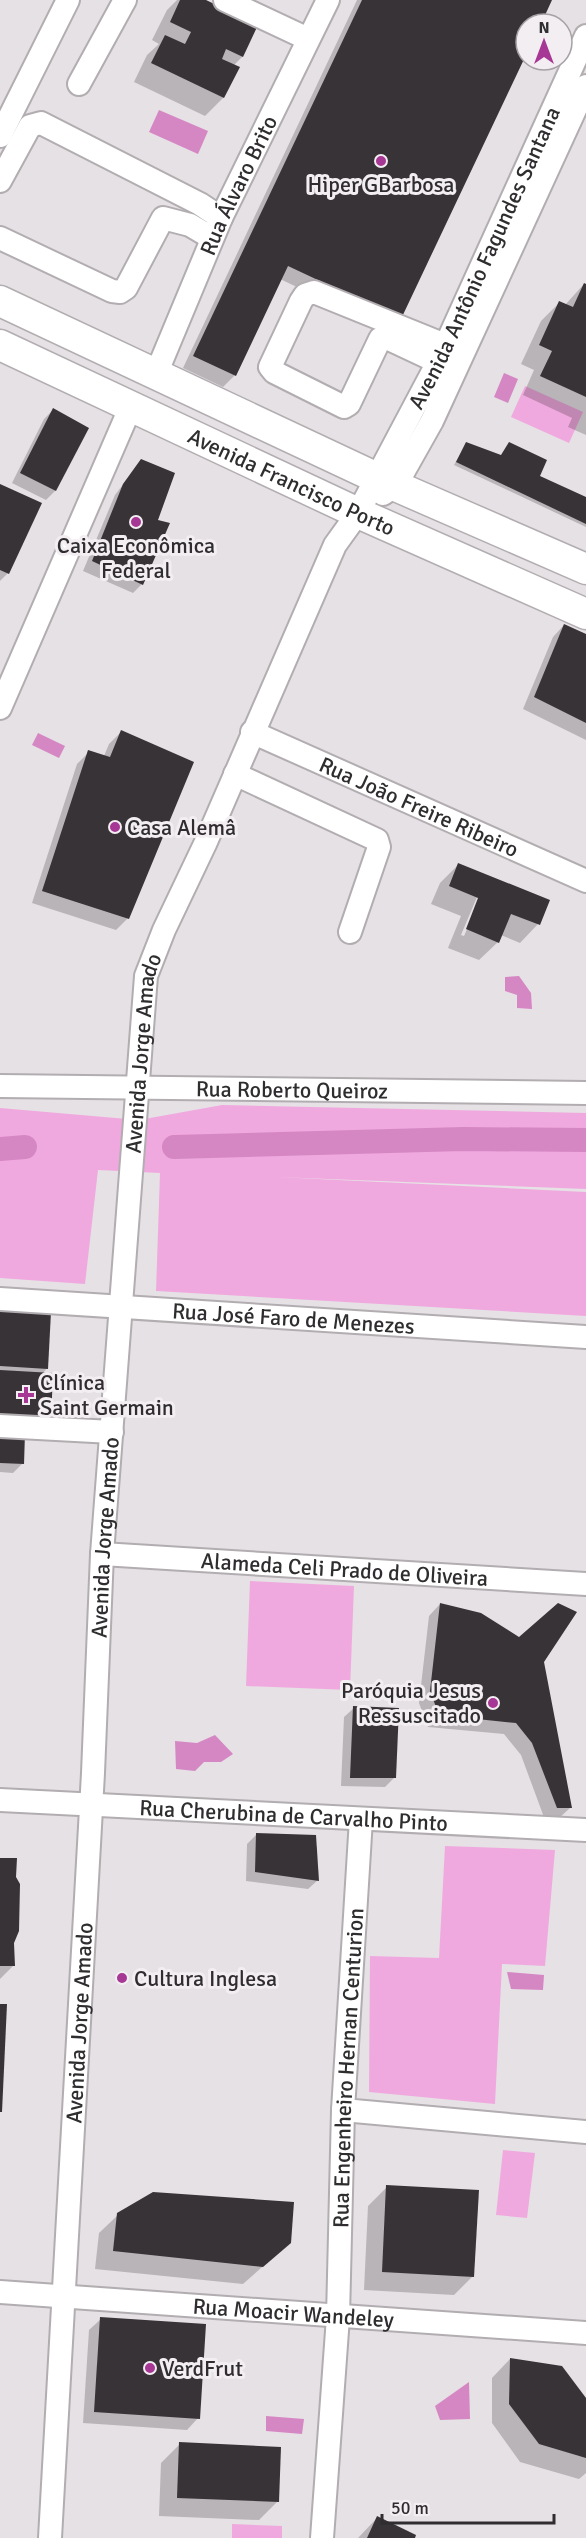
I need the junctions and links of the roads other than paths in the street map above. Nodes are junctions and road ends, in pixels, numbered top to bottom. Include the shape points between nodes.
1 (68, 0) edge
2 (125, 0) edge
3 (225, 0) edge
4 (328, 0) edge
5 (586, 36) edge
6 (308, 39) junction
7 (79, 84) dead end
8 (586, 86) edge
9 (0, 136) edge
10 (0, 181) edge
11 (217, 228) junction
12 (0, 238) edge
13 (0, 301) edge
14 (0, 345) edge
15 (442, 353) junction
16 (156, 374) junction
17 (130, 406) junction
18 (386, 481) junction
19 (358, 513) junction
20 (586, 569) edge
21 (586, 614) edge
22 (0, 708) edge
23 (252, 732) junction
24 (235, 774) junction
25 (586, 881) edge
26 (350, 932) dead end
27 (0, 1086) edge
28 (136, 1089) junction
29 (586, 1093) edge
30 (0, 1299) edge
31 (122, 1307) junction
32 (586, 1337) edge
33 (0, 1426) edge
34 (112, 1431) junction
35 (102, 1554) junction
36 (586, 1584) edge
37 (0, 1800) edge
38 (90, 1807) junction
39 (361, 1819) junction
40 (586, 1830) edge
41 (343, 2110) junction
42 (586, 2132) edge
43 (0, 2292) edge
44 (64, 2296) junction
45 (338, 2317) junction
46 (586, 2333) edge
47 (50, 2538) edge
48 (322, 2538) edge

1 - 9 street
2 - 7 street
3 - 6 street
4 - 6 street, Rua Álvaro Brito
5 - 15 street, Avenida Antônio Fagundes Santana
6 - 11 street, Rua Álvaro Brito
8 - 18 street, Avenida Antônio Fagundes Santana via 432,421
10 - 11 street via 30,126 41,123 200,204
11 - 12 street via 163,218 126,288 120,292
11 - 16 street, Rua Álvaro Brito
13 - 16 main road, Avenida Francisco Porto
14 - 17 main road, Avenida Francisco Porto
15 - 15 street via 314,292 301,301 270,367 344,407 349,404 380,339
15 - 18 street, Avenida Antônio Fagundes Santana via 386,463
16 - 18 main road, Avenida Francisco Porto
17 - 19 main road, Avenida Francisco Porto
17 - 22 street
18 - 19 street, Avenida Jorge Amado
18 - 20 main road, Avenida Francisco Porto
19 - 21 main road, Avenida Francisco Porto
19 - 23 street, Avenida Jorge Amado via 335,545
23 - 24 street, Avenida Jorge Amado
23 - 25 street, Rua João Freire Ribeiro
24 - 26 street via 377,840 379,847
24 - 28 street, Avenida Jorge Amado via 146,976
27 - 28 street, Rua Roberto Queiroz
28 - 29 street, Rua Roberto Queiroz
28 - 31 street, Avenida Jorge Amado
30 - 31 street, Rua José Faro de Menezes
31 - 32 street, Rua José Faro de Menezes
31 - 34 street, Avenida Jorge Amado
33 - 34 street
34 - 35 street, Avenida Jorge Amado
35 - 36 street, Alameda Celi Prado de Oliveira
35 - 38 street, Avenida Jorge Amado
37 - 38 street, Rua Cherubina de Carvalho Pinto
38 - 39 street, Rua Cherubina de Carvalho Pinto
38 - 44 street, Avenida Jorge Amado
39 - 40 street, Rua Cherubina de Carvalho Pinto
39 - 41 street, Rua Engenheiro Hernan Centurion
41 - 42 street
41 - 45 street, Rua Engenheiro Hernan Centurion
43 - 44 street, Rua Moacir Wandeley
44 - 45 street, Rua Moacir Wandeley
44 - 47 street, Avenida Jorge Amado
45 - 46 street, Rua Moacir Wandeley
45 - 48 street, Rua Engenheiro Hernan Centurion

